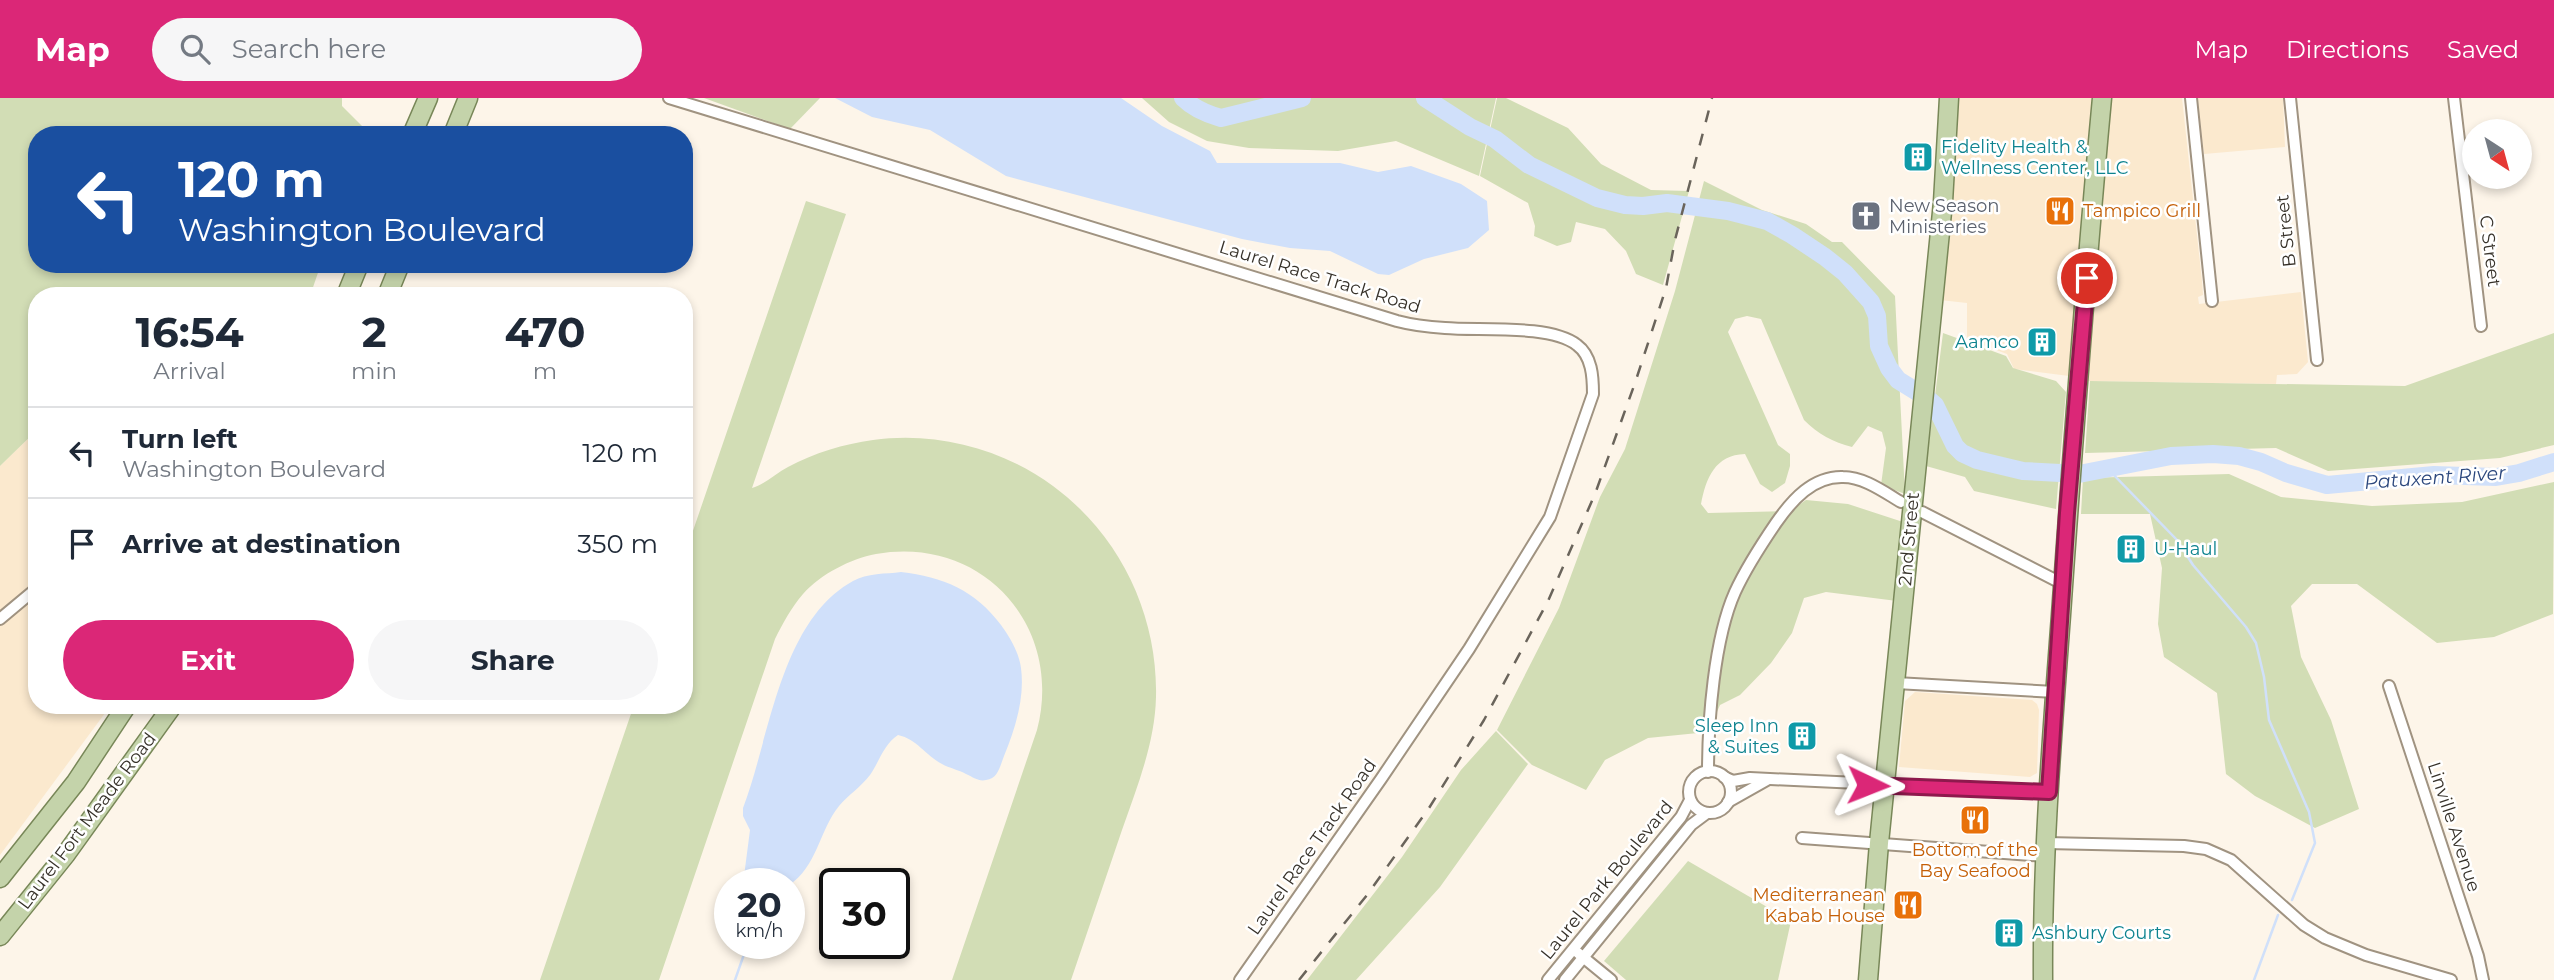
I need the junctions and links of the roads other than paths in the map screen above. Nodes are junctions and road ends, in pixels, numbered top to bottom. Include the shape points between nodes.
1 (428, 98) edge
2 (468, 98) edge
3 (669, 98) edge
4 (1949, 98) edge
5 (2102, 98) edge
6 (2191, 98) edge
7 (2290, 98) edge
8 (2454, 98) edge
9 (416, 126) edge
10 (457, 126) edge
11 (2212, 301) dead end
12 (2481, 326) dead end
13 (2317, 360) dead end
14 (1901, 502) dead end
15 (1922, 512) dead end
16 (2063, 584) junction
17 (28, 596) edge
18 (0, 619) edge
19 (1896, 683) junction
20 (2389, 687) dead end
21 (2055, 692) junction
22 (121, 714) edge
23 (167, 714) edge
24 (1708, 772) junction
25 (1724, 777) junction
26 (1767, 780) junction
27 (1885, 786) junction
28 (2049, 792) junction
29 (1690, 800) junction
30 (1728, 802) junction
31 (1707, 813) junction
32 (1802, 838) dead end
33 (1879, 844) junction
34 (2046, 849) junction
35 (20, 855) junction
36 (0, 868) edge
37 (0, 878) edge
38 (0, 936) edge
39 (1573, 949) junction
40 (1584, 957) junction
41 (1240, 980) edge
42 (1548, 980) edge
43 (1565, 980) edge
44 (1611, 980) edge
45 (1868, 980) edge
46 (2043, 980) edge
47 (2451, 980) edge
48 (2483, 980) edge

1 - 9 main road
2 - 10 main road
3 - 41 street, Laurel Race Track Road via 1397,321 1550,333 1584,352 1593,394 1550,517 1469,649
4 - 19 main road, 2nd Street
5 - 16 main road
6 - 11 street
7 - 13 street, B Street
8 - 12 street, C Street
14 - 24 street via 1860,480 1831,478 1798,496 1777,521 1734,593 1725,623 1708,732
15 - 16 street
16 - 21 main road
17 - 18 street
19 - 21 street
19 - 27 main road, 2nd Street
20 - 48 street, Linville Avenue
21 - 28 main road
22 - 35 main road, Laurel Fort Meade Road
23 - 38 main road, Laurel Fort Meade Road
24 - 25 street
24 - 29 street, Laurel Park Boulevard via 1693,780
25 - 26 street
25 - 30 street via 1731,789
26 - 27 street
26 - 30 street, Laurel Park Boulevard
27 - 28 street
27 - 33 main road, 2nd Street
28 - 34 main road
29 - 31 street, Laurel Park Boulevard
29 - 39 street, Laurel Park Boulevard
30 - 31 street, Laurel Park Boulevard
31 - 40 street, Laurel Park Boulevard via 1691,825
32 - 33 street
33 - 34 street
33 - 45 main road, 2nd Street
34 - 46 main road
34 - 47 street via 2206,849 2231,860 2325,938 2366,956
35 - 36 main road
35 - 37 main road, Laurel Fort Meade Road
39 - 40 street
39 - 42 street, Laurel Park Boulevard
40 - 43 street, Laurel Park Boulevard
40 - 44 street

